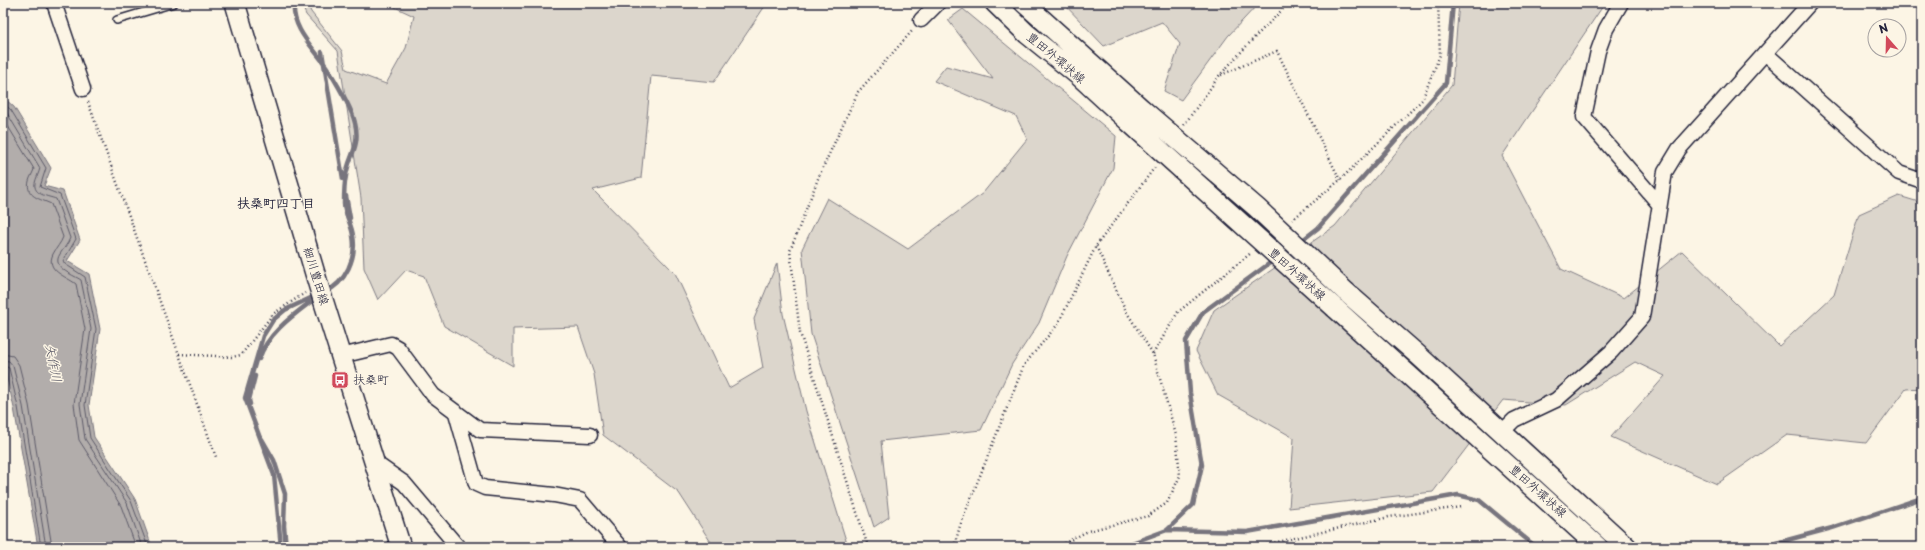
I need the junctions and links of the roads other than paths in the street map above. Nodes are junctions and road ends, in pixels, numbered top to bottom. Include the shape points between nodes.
1 (54, 3) edge
2 (174, 3) edge
3 (235, 3) edge
4 (938, 3) edge
5 (981, 3) edge
6 (995, 3) edge
7 (1024, 3) edge
8 (1621, 3) edge
9 (1810, 3) edge
10 (117, 20) dead end
11 (922, 20) road end
12 (1027, 34) junction
13 (1765, 53) junction
14 (83, 89) road end
15 (1922, 182) edge
16 (1658, 203) junction
17 (341, 356) junction
18 (456, 413) junction
19 (1502, 432) junction
20 (590, 435) dead end
21 (374, 462) junction
22 (609, 533) junction
23 (401, 547) edge
24 (458, 547) edge
25 (616, 547) edge
26 (620, 547) edge
27 (1598, 547) edge
28 (1627, 547) edge

1 - 14 street
2 - 10 lane
3 - 17 street, 細川豊田線
4 - 11 street
5 - 12 street
6 - 12 street, 豊田外環状線
7 - 19 street, 豊田外環状線, bridge via 1257,208
8 - 16 street via 1606,29 1598,51 1584,117
9 - 13 street
12 - 27 street, 豊田外環状線, bridge via 1079,76
13 - 15 street via 1899,173
13 - 16 street via 1679,149 1664,172
16 - 19 street via 1642,317 1611,352 1556,400 1514,420
17 - 18 street via 391,344 407,357 433,395
17 - 21 street, 細川豊田線
18 - 20 street via 480,430
18 - 22 street via 476,484 485,488 580,500
19 - 28 street, 豊田外環状線
21 - 23 street, 細川豊田線
21 - 24 street via 404,483
22 - 25 street
22 - 26 street

